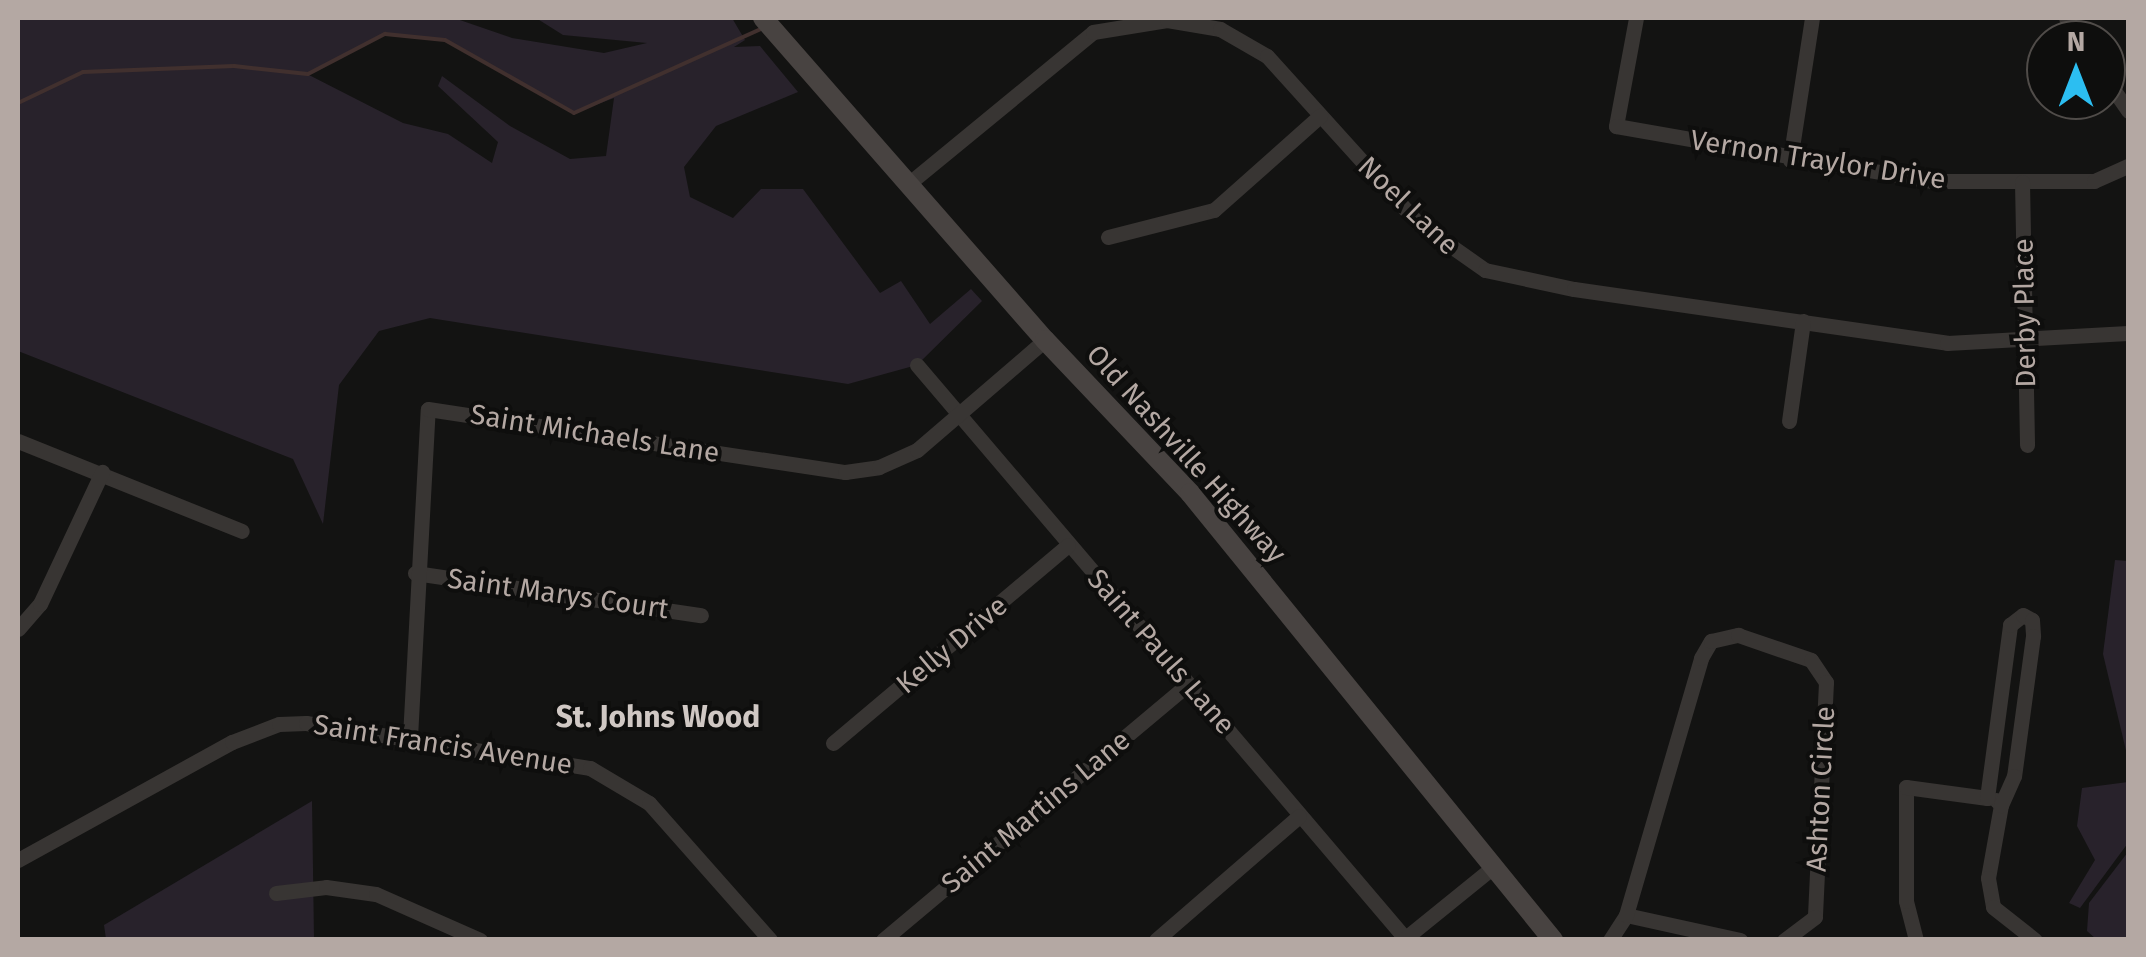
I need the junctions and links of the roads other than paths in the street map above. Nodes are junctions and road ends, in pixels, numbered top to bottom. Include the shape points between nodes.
1 (1636, 18) edge
2 (1812, 18) edge
3 (769, 25) edge
4 (1320, 116) junction
5 (1790, 160) junction
6 (2128, 166) edge
7 (2022, 182) junction
8 (907, 185) junction
9 (1108, 237) dead end
10 (1802, 322) junction
11 (2128, 332) edge
12 (1045, 340) junction
13 (2026, 341) junction
14 (916, 365) dead end
15 (958, 414) junction
16 (1788, 421) dead end
17 (18, 441) edge
18 (2027, 445) dead end
19 (102, 472) junction
20 (242, 531) dead end
21 (1068, 545) junction
22 (415, 573) junction
23 (701, 615) dead end
24 (18, 629) edge
25 (1188, 684) junction
26 (410, 737) junction
27 (834, 744) dead end
28 (1994, 802) junction
29 (1299, 816) junction
30 (18, 860) edge
31 (1492, 868) junction
32 (276, 893) dead end
33 (1626, 915) junction
34 (1404, 939) edge
35 (480, 940) edge
36 (770, 940) edge
37 (883, 940) edge
38 (1156, 940) edge
39 (1553, 940) edge
40 (1610, 940) edge
41 (1740, 940) edge
42 (1784, 940) edge
43 (1916, 940) edge
44 (2035, 940) edge

1 - 5 street, Vernon Traylor Drive via 1616,126
2 - 5 street
3 - 8 main road, Old Nashville Highway
4 - 8 street, Noel Lane via 1267,56 1220,29 1168,20 1129,23 1093,32 1060,54
4 - 9 street via 1214,210
4 - 10 street, Noel Lane via 1418,223 1484,270
5 - 7 street, Vernon Traylor Drive via 1932,181
6 - 7 street, Vernon Traylor Drive via 2094,181
7 - 13 street, Derby Place
8 - 12 main road, Old Nashville Highway
10 - 13 street, Noel Lane via 1948,343
10 - 16 street
11 - 13 street, Noel Lane
12 - 15 street, Saint Michaels Lane
12 - 31 main road, Old Nashville Highway via 1202,506
13 - 18 street, Derby Place
14 - 15 street, Saint Pauls Lane
15 - 21 street, Saint Pauls Lane
15 - 22 street, Saint Michaels Lane via 918,450 845,472 428,409
17 - 19 street
19 - 20 street
19 - 24 street via 40,604
21 - 25 street, Saint Pauls Lane
21 - 27 street, Kelly Drive
22 - 23 street, Saint Marys Court
22 - 26 street, Saint Michaels Lane
25 - 29 street, Saint Pauls Lane
25 - 37 street, Saint Martins Lane
26 - 30 street, Saint Francis Avenue via 306,723 255,732
26 - 36 street, Saint Francis Avenue via 566,760 621,784 649,802
28 - 28 street via 2014,776 2033,636 2032,620 2023,615 2010,625
28 - 43 street via 1906,787 1906,901
28 - 44 street via 1988,878 1994,907
29 - 34 street, Saint Pauls Lane
29 - 38 street
31 - 34 street
31 - 39 main road, Old Nashville Highway
32 - 35 street via 326,887 376,894
33 - 40 street, Ashton Circle
33 - 41 street
33 - 42 street, Ashton Circle via 1700,658 1711,641 1738,635 1811,660 1826,682 1815,917

